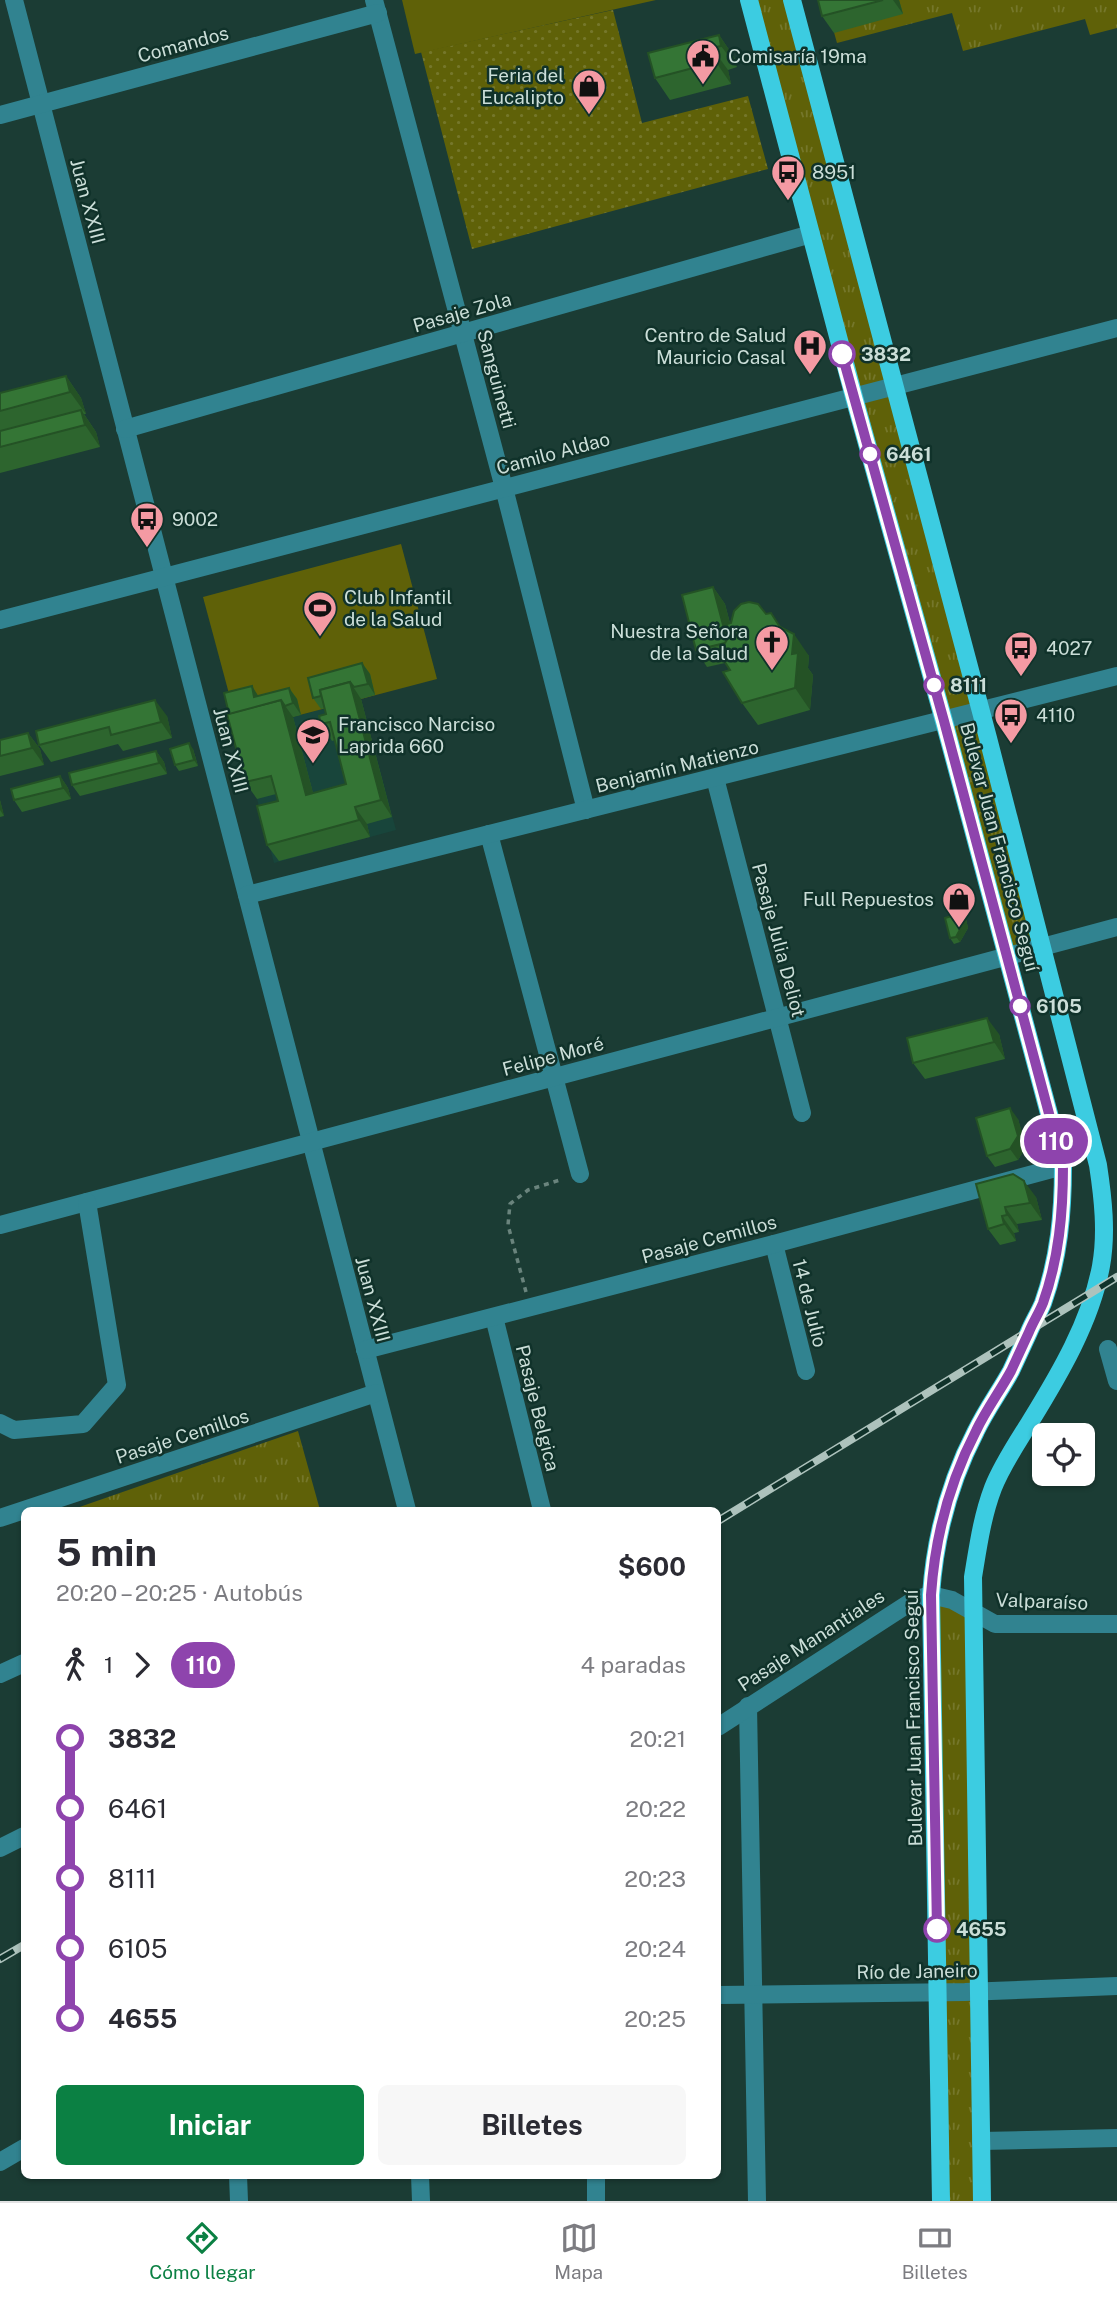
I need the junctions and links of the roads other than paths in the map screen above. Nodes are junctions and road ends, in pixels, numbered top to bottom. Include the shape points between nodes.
1 (14, 0) edge
2 (749, 0) edge
3 (792, 0) edge
4 (376, 6) edge
5 (41, 105) junction
6 (0, 116) edge
7 (811, 234) junction
8 (1117, 328) edge
9 (463, 334) junction
10 (895, 386) junction
11 (854, 397) junction
12 (125, 429) junction
13 (504, 488) junction
14 (164, 577) junction
15 (0, 620) edge
16 (1117, 676) edge
17 (981, 712) junction
18 (944, 721) junction
19 (715, 778) junction
20 (586, 810) junction
21 (489, 834) junction
22 (247, 895) junction
23 (1117, 927) edge
24 (1043, 947) junction
25 (1007, 956) junction
26 (777, 1018) junction
27 (554, 1077) junction
28 (802, 1113) dead end
29 (311, 1142) junction
30 (1063, 1166) junction
31 (580, 1174) road end
32 (87, 1202) junction
33 (0, 1225) edge
34 (774, 1244) junction
35 (494, 1317) junction
36 (1108, 1349) dead end
37 (365, 1350) junction
38 (806, 1371) dead end
39 (1117, 1381) edge
40 (376, 1393) junction
41 (0, 1423) edge
42 (39, 1507) edge
43 (406, 1507) edge
44 (541, 1507) edge
45 (21, 1512) edge
46 (0, 1518) edge
47 (931, 1595) junction
48 (973, 1613) junction
49 (1117, 1624) edge
50 (21, 1664) edge
51 (0, 1674) edge
52 (748, 1706) junction
53 (721, 1725) edge
54 (21, 1837) edge
55 (0, 1847) edge
56 (1117, 1986) edge
57 (980, 1991) junction
58 (938, 1992) junction
59 (752, 1994) junction
60 (721, 1995) edge
61 (1117, 2138) edge
62 (981, 2141) junction
63 (21, 2150) edge
64 (0, 2162) edge
65 (238, 2179) edge
66 (420, 2179) edge
67 (596, 2179) edge
68 (239, 2201) edge
69 (421, 2201) edge
70 (596, 2201) edge
71 (757, 2201) edge
72 (942, 2201) edge
73 (982, 2201) edge

1 - 5 street, Juan XXIII
2 - 7 main road, Bulevar Juan Francisco Seguí
3 - 10 main road, Bulevar Juan Francisco Seguí
4 - 5 street, Comandos
4 - 9 street, Sanguinetti
5 - 6 street, Comandos
5 - 12 street, Juan XXIII
7 - 9 street, Pasaje Zola
7 - 11 main road, Bulevar Juan Francisco Seguí
8 - 10 street, Camilo Aldao
9 - 12 street, Pasaje Zola
9 - 13 street, Sanguinetti
10 - 11 street, Camilo Aldao
10 - 17 main road, Bulevar Juan Francisco Seguí
11 - 13 street, Camilo Aldao
11 - 18 main road, Bulevar Juan Francisco Seguí
12 - 14 street, Juan XXIII
13 - 14 street, Camilo Aldao
13 - 20 street, Sanguinetti
14 - 15 street, Camilo Aldao
14 - 22 street, Juan XXIII
16 - 17 street, Benjamín Matienzo
17 - 18 street, Benjamín Matienzo
17 - 24 main road, Bulevar Juan Francisco Seguí
18 - 19 street, Benjamín Matienzo
18 - 25 main road, Bulevar Juan Francisco Seguí
19 - 20 street, Benjamín Matienzo
19 - 26 street, Pasaje Julia Deliot
20 - 21 street, Benjamín Matienzo
21 - 22 street, Benjamín Matienzo
21 - 27 street
22 - 29 street, Juan XXIII
23 - 24 street, Felipe Moré
24 - 25 street, Felipe Moré
24 - 48 main road, Bulevar Juan Francisco Seguí via 1098,1165 1104,1232 1101,1265 1080,1329 994,1486 979,1539
25 - 26 street, Felipe Moré
25 - 30 main road, Bulevar Juan Francisco Seguí
26 - 27 street, Felipe Moré
26 - 28 street, Pasaje Julia Deliot
27 - 29 street, Felipe Moré
27 - 31 street
29 - 32 street, Felipe Moré
29 - 37 street, Juan XXIII
30 - 34 street, Pasaje Cemillos
30 - 47 main road, Bulevar Juan Francisco Seguí via 1053,1272 1042,1306 948,1495
32 - 33 street, Felipe Moré
32 - 41 street via 117,1385 83,1424 14,1430
34 - 35 street, Pasaje Cemillos
34 - 38 street, 14 de Julio
35 - 37 street, Pasaje Cemillos
35 - 44 street, Pasaje Belgica
36 - 39 street
37 - 40 street, Juan XXIII
40 - 42 street, Pasaje Cemillos
40 - 43 street, Juan XXIII
45 - 46 street, Pasaje Cemillos
47 - 48 street, Valparaíso via 952,1600
47 - 52 street, Pasaje Manantiales via 914,1600
47 - 58 main road, Bulevar Juan Francisco Seguí
48 - 49 street, Valparaíso via 995,1624
48 - 57 main road, Bulevar Juan Francisco Seguí
50 - 51 street
52 - 53 street, Pasaje Manantiales
52 - 59 street
54 - 55 street
56 - 57 street, Río de Janeiro
57 - 58 street, Río de Janeiro
57 - 62 main road, Bulevar Juan Francisco Seguí
58 - 59 street, Río de Janeiro
58 - 72 main road, Bulevar Juan Francisco Seguí
59 - 60 street, Río de Janeiro
59 - 71 street
61 - 62 street
62 - 73 main road, Bulevar Juan Francisco Seguí
63 - 64 street
65 - 68 street
66 - 69 street
67 - 70 street

